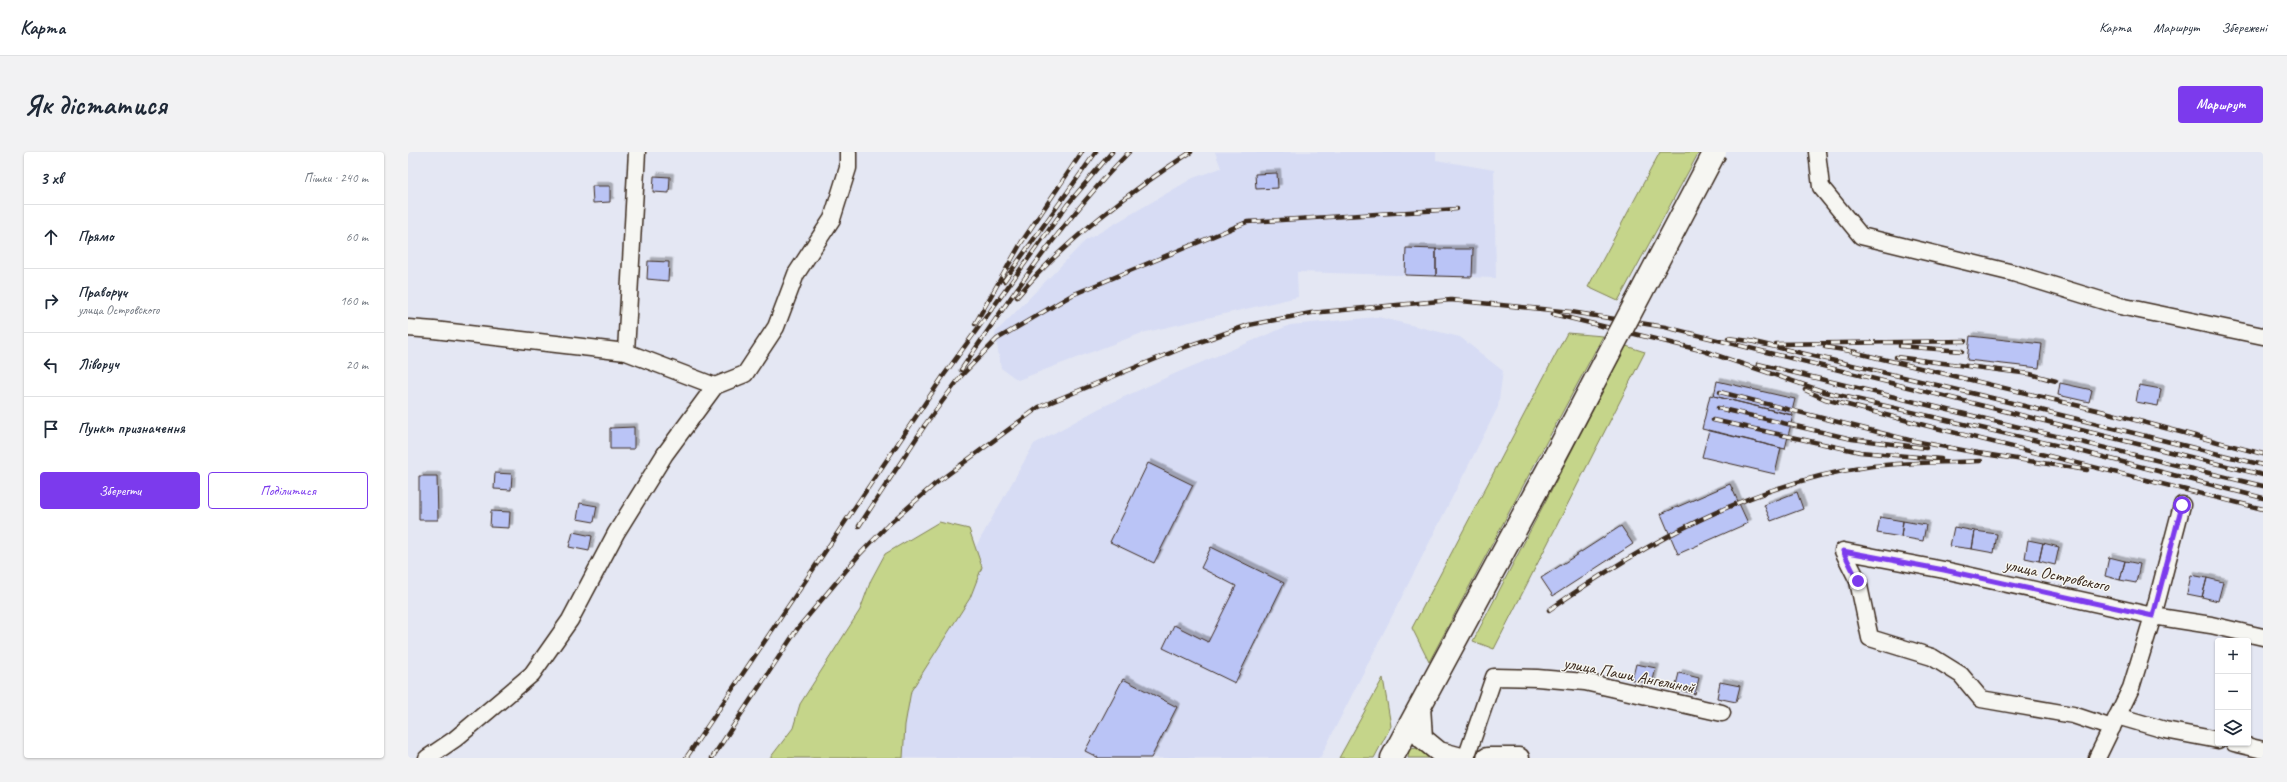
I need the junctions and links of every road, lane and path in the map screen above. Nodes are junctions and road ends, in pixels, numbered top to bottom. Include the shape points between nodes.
1 (637, 152) edge
2 (848, 152) edge
3 (1715, 152) edge
4 (1817, 152) edge
5 (408, 328) edge
6 (2263, 336) edge
7 (626, 352) junction
8 (715, 386) junction
9 (2182, 505) dead end
10 (2153, 616) junction
11 (2263, 637) edge
12 (1420, 706) junction
13 (1722, 714) dead end
14 (2114, 722) junction
15 (2215, 739) edge
16 (2246, 746) edge
17 (2263, 750) edge
18 (1397, 754) edge
19 (427, 758) edge
20 (1461, 758) edge
21 (1466, 758) edge
22 (1488, 758) edge
23 (1519, 758) edge
24 (2097, 758) edge

1 - 7 street
2 - 8 street via 848,168 832,220 796,274 776,326 745,374
3 - 12 main road, bridge
4 - 6 street via 1821,187 1861,236 2013,273 2120,306
5 - 7 street
7 - 8 street
8 - 19 street via 665,454 616,533 570,620 532,674 455,739
9 - 10 street
10 - 11 street, улица Островского via 2211,625
10 - 14 street via 2131,688
10 - 14 street, улица Островского via 1944,570 1843,551 1858,581 1870,638 1932,657 1961,675 1981,700
12 - 18 main road
12 - 20 street via 1422,738 1439,752
13 - 21 street, улица Паши Ангелиной via 1585,682 1494,677
14 - 15 street
14 - 24 street
16 - 17 street
22 - 23 street

